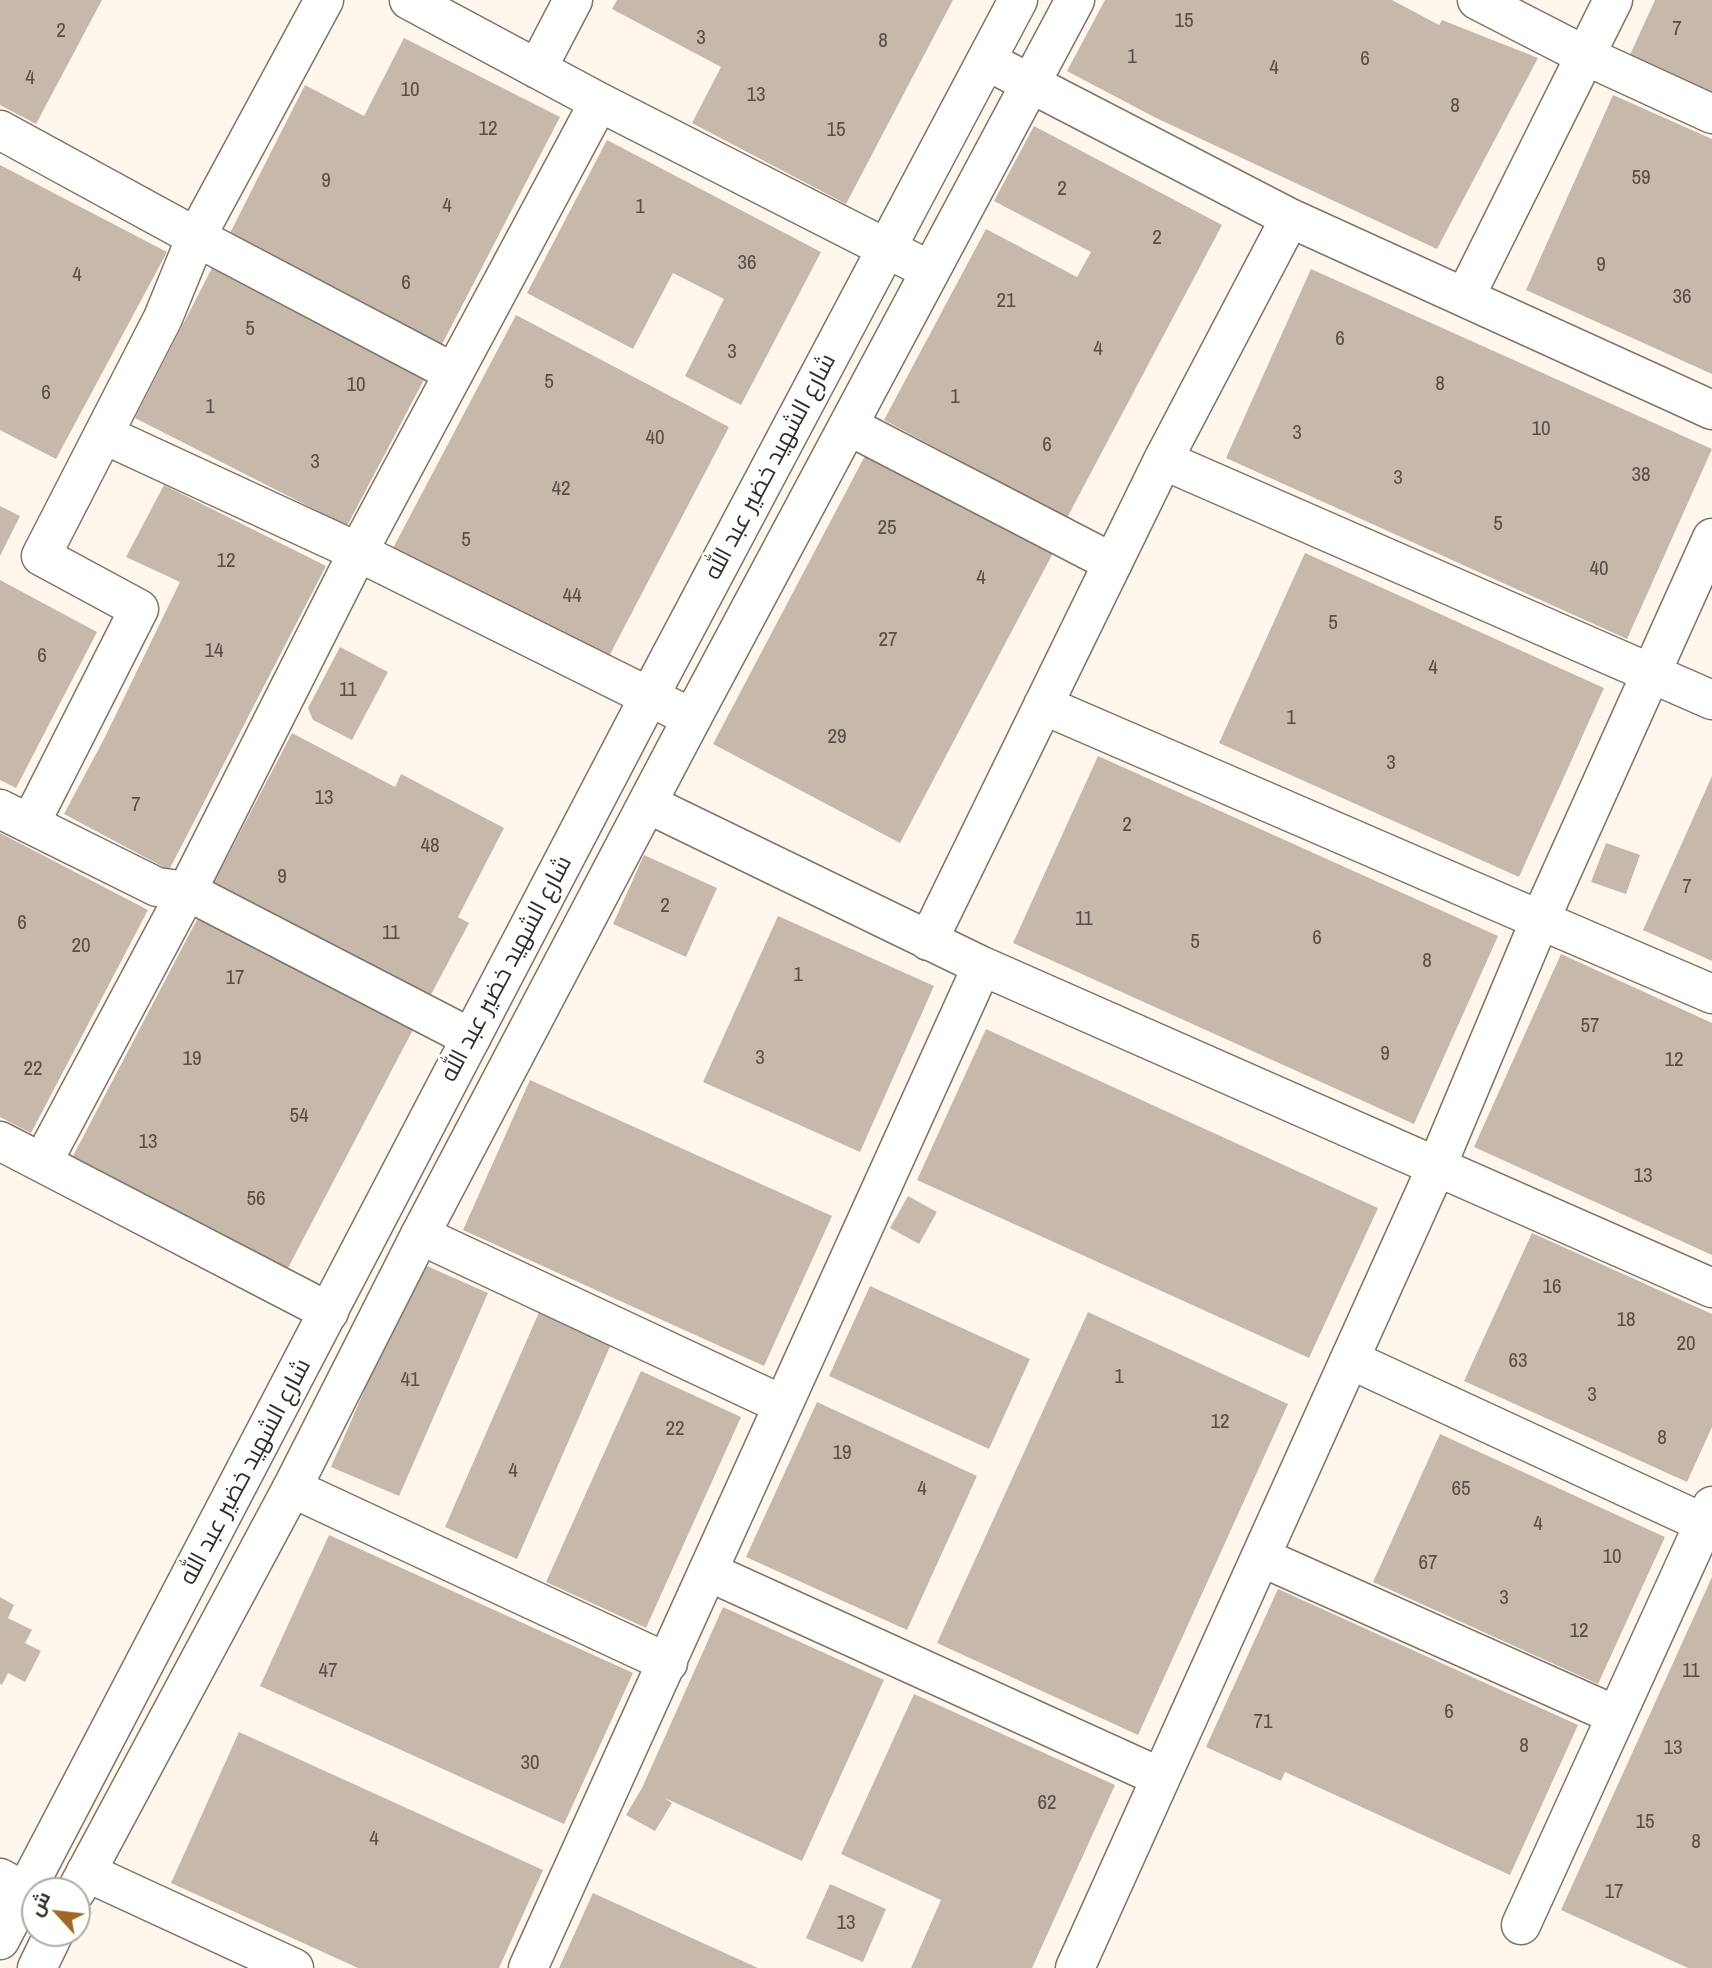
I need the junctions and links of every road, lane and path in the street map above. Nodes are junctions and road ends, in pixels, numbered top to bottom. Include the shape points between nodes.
1 (324, 0) edge
2 (409, 0) edge
3 (573, 0) edge
4 (1018, 0) edge
5 (1075, 0) edge
6 (1477, 0) edge
7 (1613, 0) edge
8 (1586, 56) junction
9 (987, 61) junction
10 (537, 69) junction
11 (1031, 84) junction
12 (599, 102) junction
13 (1712, 114) edge
14 (0, 130) edge
15 (1290, 218) junction
16 (196, 237) junction
17 (887, 248) junction
18 (929, 270) junction
19 (1465, 297) junction
20 (454, 373) junction
21 (1712, 410) edge
22 (849, 426) junction
23 (105, 435) junction
24 (1163, 460) junction
25 (1712, 538) edge
26 (358, 552) junction
27 (1113, 563) junction
28 (1651, 672) junction
29 (649, 697) junction
30 (1712, 700) edge
31 (1043, 705) junction
32 (692, 718) junction
33 (648, 804) junction
34 (15, 816) edge
35 (187, 891) junction
36 (1541, 920) junction
37 (928, 941) junction
38 (982, 966) junction
39 (1712, 994) edge
40 (471, 1038) junction
41 (0, 1142) edge
42 (42, 1163) junction
43 (1436, 1168) junction
44 (419, 1236) junction
45 (1712, 1288) edge
46 (330, 1312) junction
47 (1351, 1360) junction
48 (783, 1405) junction
49 (292, 1488) junction
50 (1709, 1519) edge
51 (1261, 1557) junction
52 (709, 1572) junction
53 (668, 1664) junction
54 (1615, 1715) junction
55 (1160, 1777) junction
56 (83, 1877) edge
57 (91, 1885) edge
58 (20, 1889) edge
59 (1521, 1925) dead end
60 (0, 1940) edge
61 (47, 1947) edge
62 (37, 1968) edge
63 (294, 1968) edge
64 (528, 1968) edge
65 (1075, 1968) edge

1 - 16 street
2 - 10 street
3 - 10 street
4 - 9 street, شارع الشهيد خضير عبد الله
5 - 11 street, شارع الشهيد خضير عبد الله
6 - 8 street
7 - 8 street
8 - 13 street
8 - 19 street
9 - 11 street
9 - 17 street, شارع الشهيد خضير عبد الله
10 - 12 street
11 - 15 street
11 - 18 street, شارع الشهيد خضير عبد الله
12 - 17 street
12 - 20 street
14 - 16 street
15 - 19 street
15 - 24 street
16 - 20 street
16 - 23 street via 163,318
17 - 18 street
17 - 29 street, شارع الشهيد خضير عبد الله
18 - 22 street, شارع الشهيد خضير عبد الله
19 - 21 street
20 - 26 street
22 - 27 street
22 - 32 street, شارع الشهيد خضير عبد الله
23 - 26 street
23 - 34 street via 41,556 139,609
24 - 27 street
24 - 28 street
25 - 28 street
26 - 29 street
26 - 35 street
27 - 31 street
28 - 30 street
28 - 36 street
29 - 32 street
29 - 40 street, شارع الشهيد خضير عبد الله
31 - 36 street
31 - 37 street
32 - 33 street, شارع الشهيد خضير عبد الله
33 - 37 street
33 - 44 street, شارع الشهيد خضير عبد الله
34 - 35 street via 157,887
35 - 40 street
35 - 42 street
36 - 39 street
36 - 43 street
37 - 38 street
38 - 43 street
38 - 48 street
40 - 46 street, شارع الشهيد خضير عبد الله
41 - 42 street
42 - 46 street
43 - 45 street
43 - 47 street
44 - 48 street
44 - 49 street, شارع الشهيد خضير عبد الله
46 - 58 street, شارع الشهيد خضير عبد الله
47 - 50 street
47 - 51 street
48 - 52 street
49 - 53 street
49 - 56 street, شارع الشهيد خضير عبد الله
50 - 54 street
51 - 54 street
51 - 55 street
52 - 53 street
52 - 55 street
53 - 64 street
54 - 59 street
55 - 65 street
57 - 63 street
58 - 60 street, شارع الشهيد خضير عبد الله
61 - 62 street

